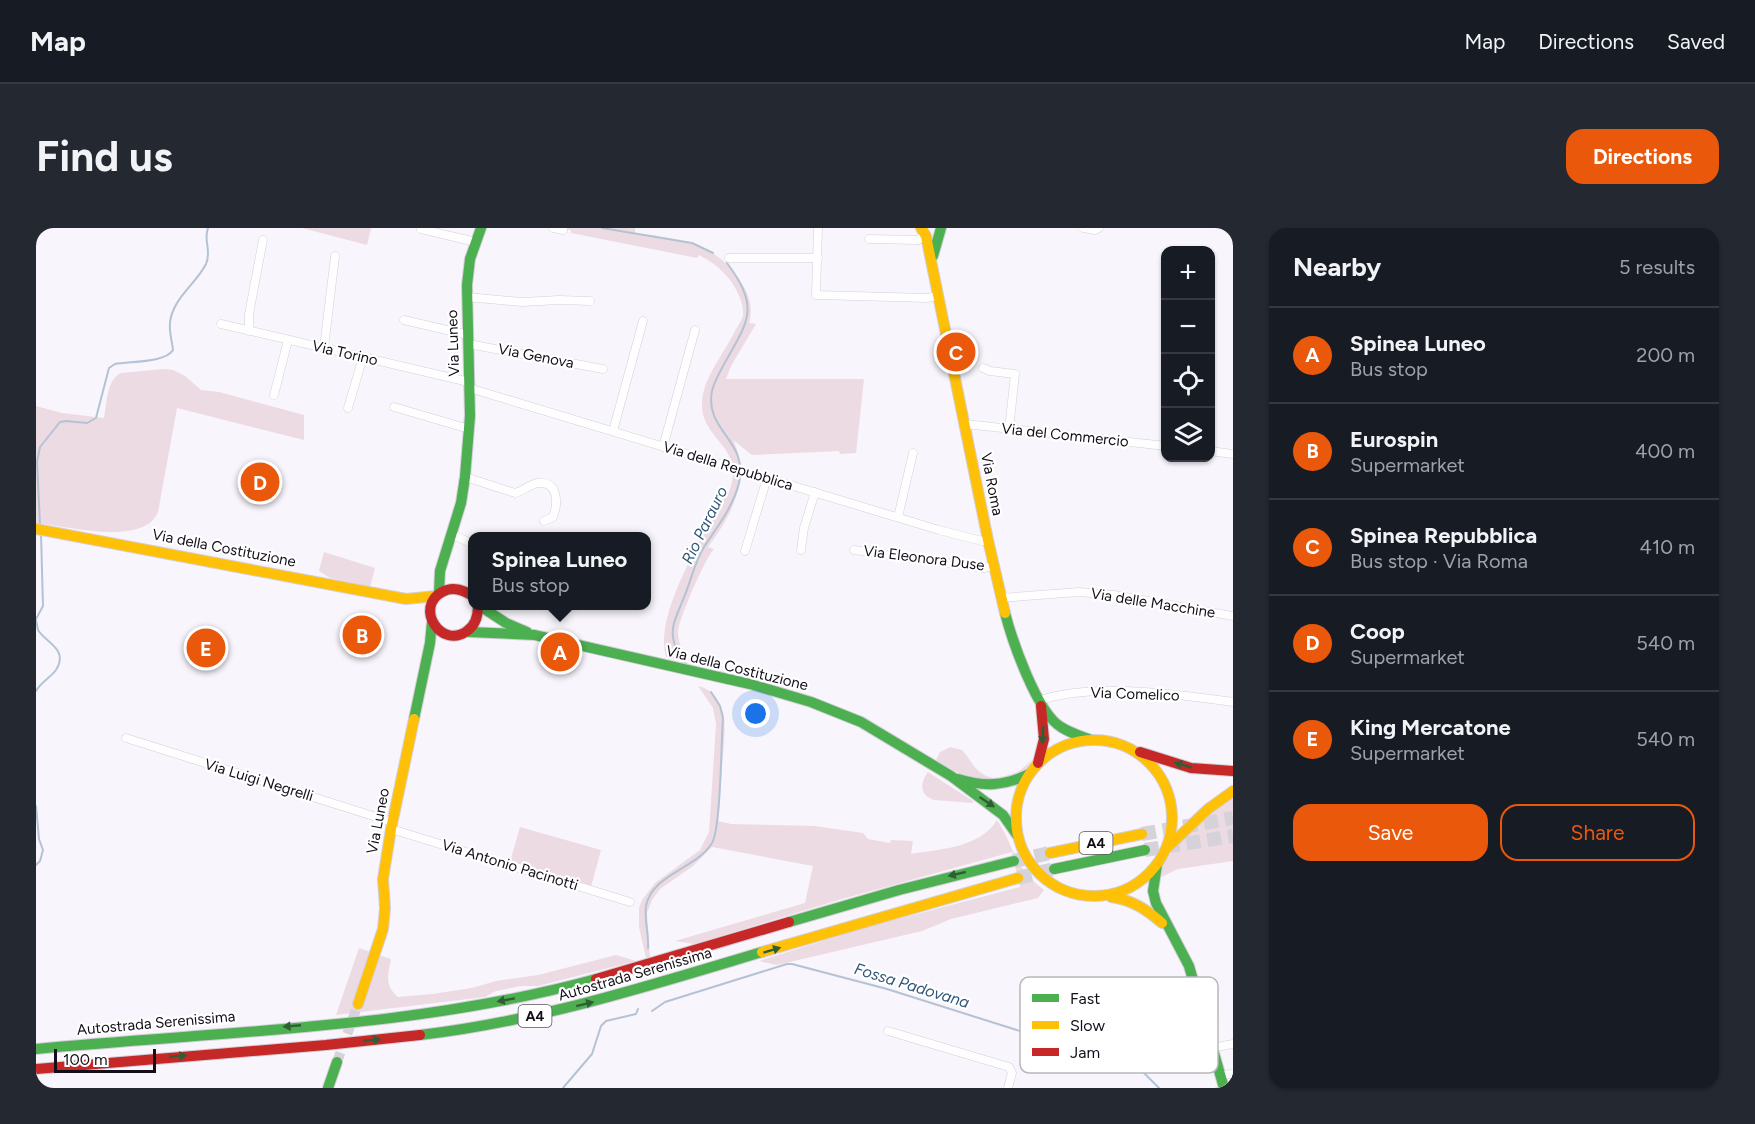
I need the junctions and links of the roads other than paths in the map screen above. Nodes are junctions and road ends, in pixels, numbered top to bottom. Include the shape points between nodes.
1 (480, 228) edge
2 (553, 228) edge
3 (818, 228) edge
4 (1083, 228) edge
5 (1099, 228) edge
6 (421, 229) edge
7 (563, 230) dead end
8 (940, 231) edge
9 (924, 233) edge
10 (869, 239) dead end
11 (263, 240) dead end
12 (476, 242) junction
13 (336, 256) dead end
14 (729, 258) dead end
15 (818, 258) junction
16 (932, 263) junction
17 (938, 296) junction
18 (467, 297) junction
19 (590, 301) dead end
20 (404, 320) dead end
21 (643, 321) dead end
22 (221, 324) dead end
23 (695, 330) dead end
24 (249, 331) junction
25 (468, 339) junction
26 (288, 340) junction
27 (324, 348) junction
28 (363, 357) junction
29 (983, 368) dead end
30 (603, 369) dead end
31 (469, 385) junction
32 (274, 395) dead end
33 (394, 407) dead end
34 (348, 408) dead end
35 (965, 424) junction
36 (469, 429) junction
37 (1009, 429) junction
38 (613, 431) junction
39 (1161, 445) edge
40 (663, 447) junction
41 (1215, 452) edge
42 (913, 453) dead end
43 (1233, 454) edge
44 (465, 477) junction
45 (767, 478) junction
46 (815, 492) junction
47 (898, 517) junction
48 (544, 521) dead end
49 (41, 530) edge
50 (451, 534) junction
51 (988, 540) junction
52 (468, 542) edge
53 (801, 550) dead end
54 (854, 550) dead end
55 (745, 551) dead end
56 (442, 564) junction
57 (994, 566) junction
58 (452, 587) junction
59 (468, 593) edge
60 (438, 594) junction
61 (1001, 598) junction
62 (406, 599) junction
63 (479, 610) edge
64 (485, 610) edge
65 (1233, 616) edge
66 (431, 620) junction
67 (469, 632) junction
68 (448, 635) junction
69 (535, 636) junction
70 (430, 643) junction
71 (1233, 702) edge
72 (1039, 703) junction
73 (126, 738) dead end
74 (1092, 740) junction
75 (1135, 751) junction
76 (1038, 763) junction
77 (1233, 771) edge
78 (1030, 774) junction
79 (951, 776) junction
80 (1233, 791) edge
81 (391, 825) junction
82 (1142, 834) tunnel mouth
83 (1017, 835) junction
84 (1145, 850) tunnel mouth
85 (1165, 850) junction
86 (1050, 852) tunnel mouth
87 (1014, 861) tunnel mouth
88 (1157, 865) junction
89 (1054, 868) tunnel mouth
90 (1018, 878) tunnel mouth
91 (1102, 896) junction
92 (630, 902) dead end
93 (1167, 927) junction
94 (1192, 977) edge
95 (358, 1004) tunnel mouth
96 (888, 1031) dead end
97 (1233, 1044) edge
98 (1218, 1047) edge
99 (36, 1049) edge
100 (337, 1062) tunnel mouth
101 (1218, 1068) edge
102 (36, 1069) edge
103 (1233, 1074) edge
104 (1220, 1075) junction
105 (328, 1088) edge
106 (1008, 1088) edge
107 (1224, 1088) edge

1 - 12 main road, Via Luneo
2 - 7 street
3 - 15 street
4 - 5 street
6 - 12 street
8 - 9 main road, Via Roma via 933,238
8 - 16 main road, Via Roma
9 - 10 street via 918,240
9 - 16 main road, Via Roma
11 - 24 street
12 - 18 main road, Via Luneo via 468,272
13 - 27 street
14 - 15 street
15 - 17 street via 816,295
16 - 17 main road, Via Roma
17 - 35 main road, Via Roma
18 - 19 street via 522,303
18 - 25 main road, Via Luneo
20 - 25 street, Via Genova
21 - 38 street
22 - 24 street, Via Torino
23 - 40 street
24 - 26 street, Via Torino
25 - 30 street, Via Genova
25 - 31 main road, Via Luneo
26 - 27 street, Via Torino
26 - 32 street
27 - 28 street, Via Torino
28 - 31 street, Via Torino
28 - 34 street
29 - 37 street via 1015,374
31 - 36 main road, Via Luneo
31 - 38 street, Via della Repubblica
33 - 36 street
35 - 37 street, Via del Commercio
35 - 51 main road, Via Roma
36 - 44 main road, Via Luneo
37 - 39 street, Via del Commercio
38 - 40 street, Via della Repubblica
40 - 45 street, Via della Repubblica
41 - 43 street
42 - 47 street
44 - 48 street via 515,493 538,483 548,485 557,501 553,517
44 - 50 main road, Via Luneo
45 - 46 street, Via della Repubblica
45 - 55 street
46 - 47 street, Via della Repubblica
46 - 53 street
47 - 51 street, Via della Repubblica
49 - 62 main road, Via della Costituzione
50 - 52 street
50 - 56 main road, Via Luneo
51 - 57 main road, Via Roma
54 - 57 street, Via Eleonora Duse via 984,568
56 - 58 main road via 445,579
56 - 60 main road, Via Luneo
57 - 61 main road, Via Roma
58 - 59 main road
58 - 60 main road, Via della Costituzione
60 - 62 main road, Via della Costituzione
60 - 66 main road, Via Luneo via 431,604
61 - 65 street, Via delle Macchine via 1079,592
61 - 72 main road, Via Roma via 1015,646
62 - 66 main road, Via della Costituzione
63 - 67 main road
64 - 69 main road, Via della Costituzione
66 - 68 main road, Via della Costituzione
66 - 70 main road, Via Luneo
67 - 68 main road, Via della Costituzione
67 - 69 main road, Via della Costituzione
68 - 70 main road
69 - 79 main road, Via della Costituzione via 750,684 811,702 869,727
70 - 81 main road, Via Luneo
71 - 72 street, Via Comelico via 1128,692 1068,693
72 - 74 main road via 1060,727
72 -> 76 main road via 1044,739
73 - 81 street, Via Luigi Negrelli
74 - 75 main road via 1115,742
74 - 76 main road via 1064,746
77 -> 75 main road via 1191,768
75 - 85 main road via 1158,772 1170,797 1172,823
76 - 78 main road
78 - 79 main road via 993,786
78 - 83 main road via 1017,803
79 -> 83 main road via 1003,815
80 - 85 main road via 1208,808
81 - 92 street, Via Antonio Pacinotti
81 - 95 main road, Via Luneo via 382,879 383,929
82 - 86 main road, A4
83 - 91 main road via 1028,860 1044,878 1073,894
84 - 89 main road, A4
85 - 88 main road
87 -> 99 main road, Autostrada Serenissima / A4 via 879,895 599,979 495,1002 396,1017
88 - 91 main road via 1136,885
88 - 93 main road via 1154,897
102 -> 90 main road, Autostrada Serenissima / A4 via 399,1038 497,1024 600,1001
91 - 93 main road via 1133,900
93 - 94 main road
96 - 106 street via 1009,1067 1012,1073
97 - 98 street
100 - 105 main road
101 - 104 main road
103 - 104 street
104 - 107 main road

